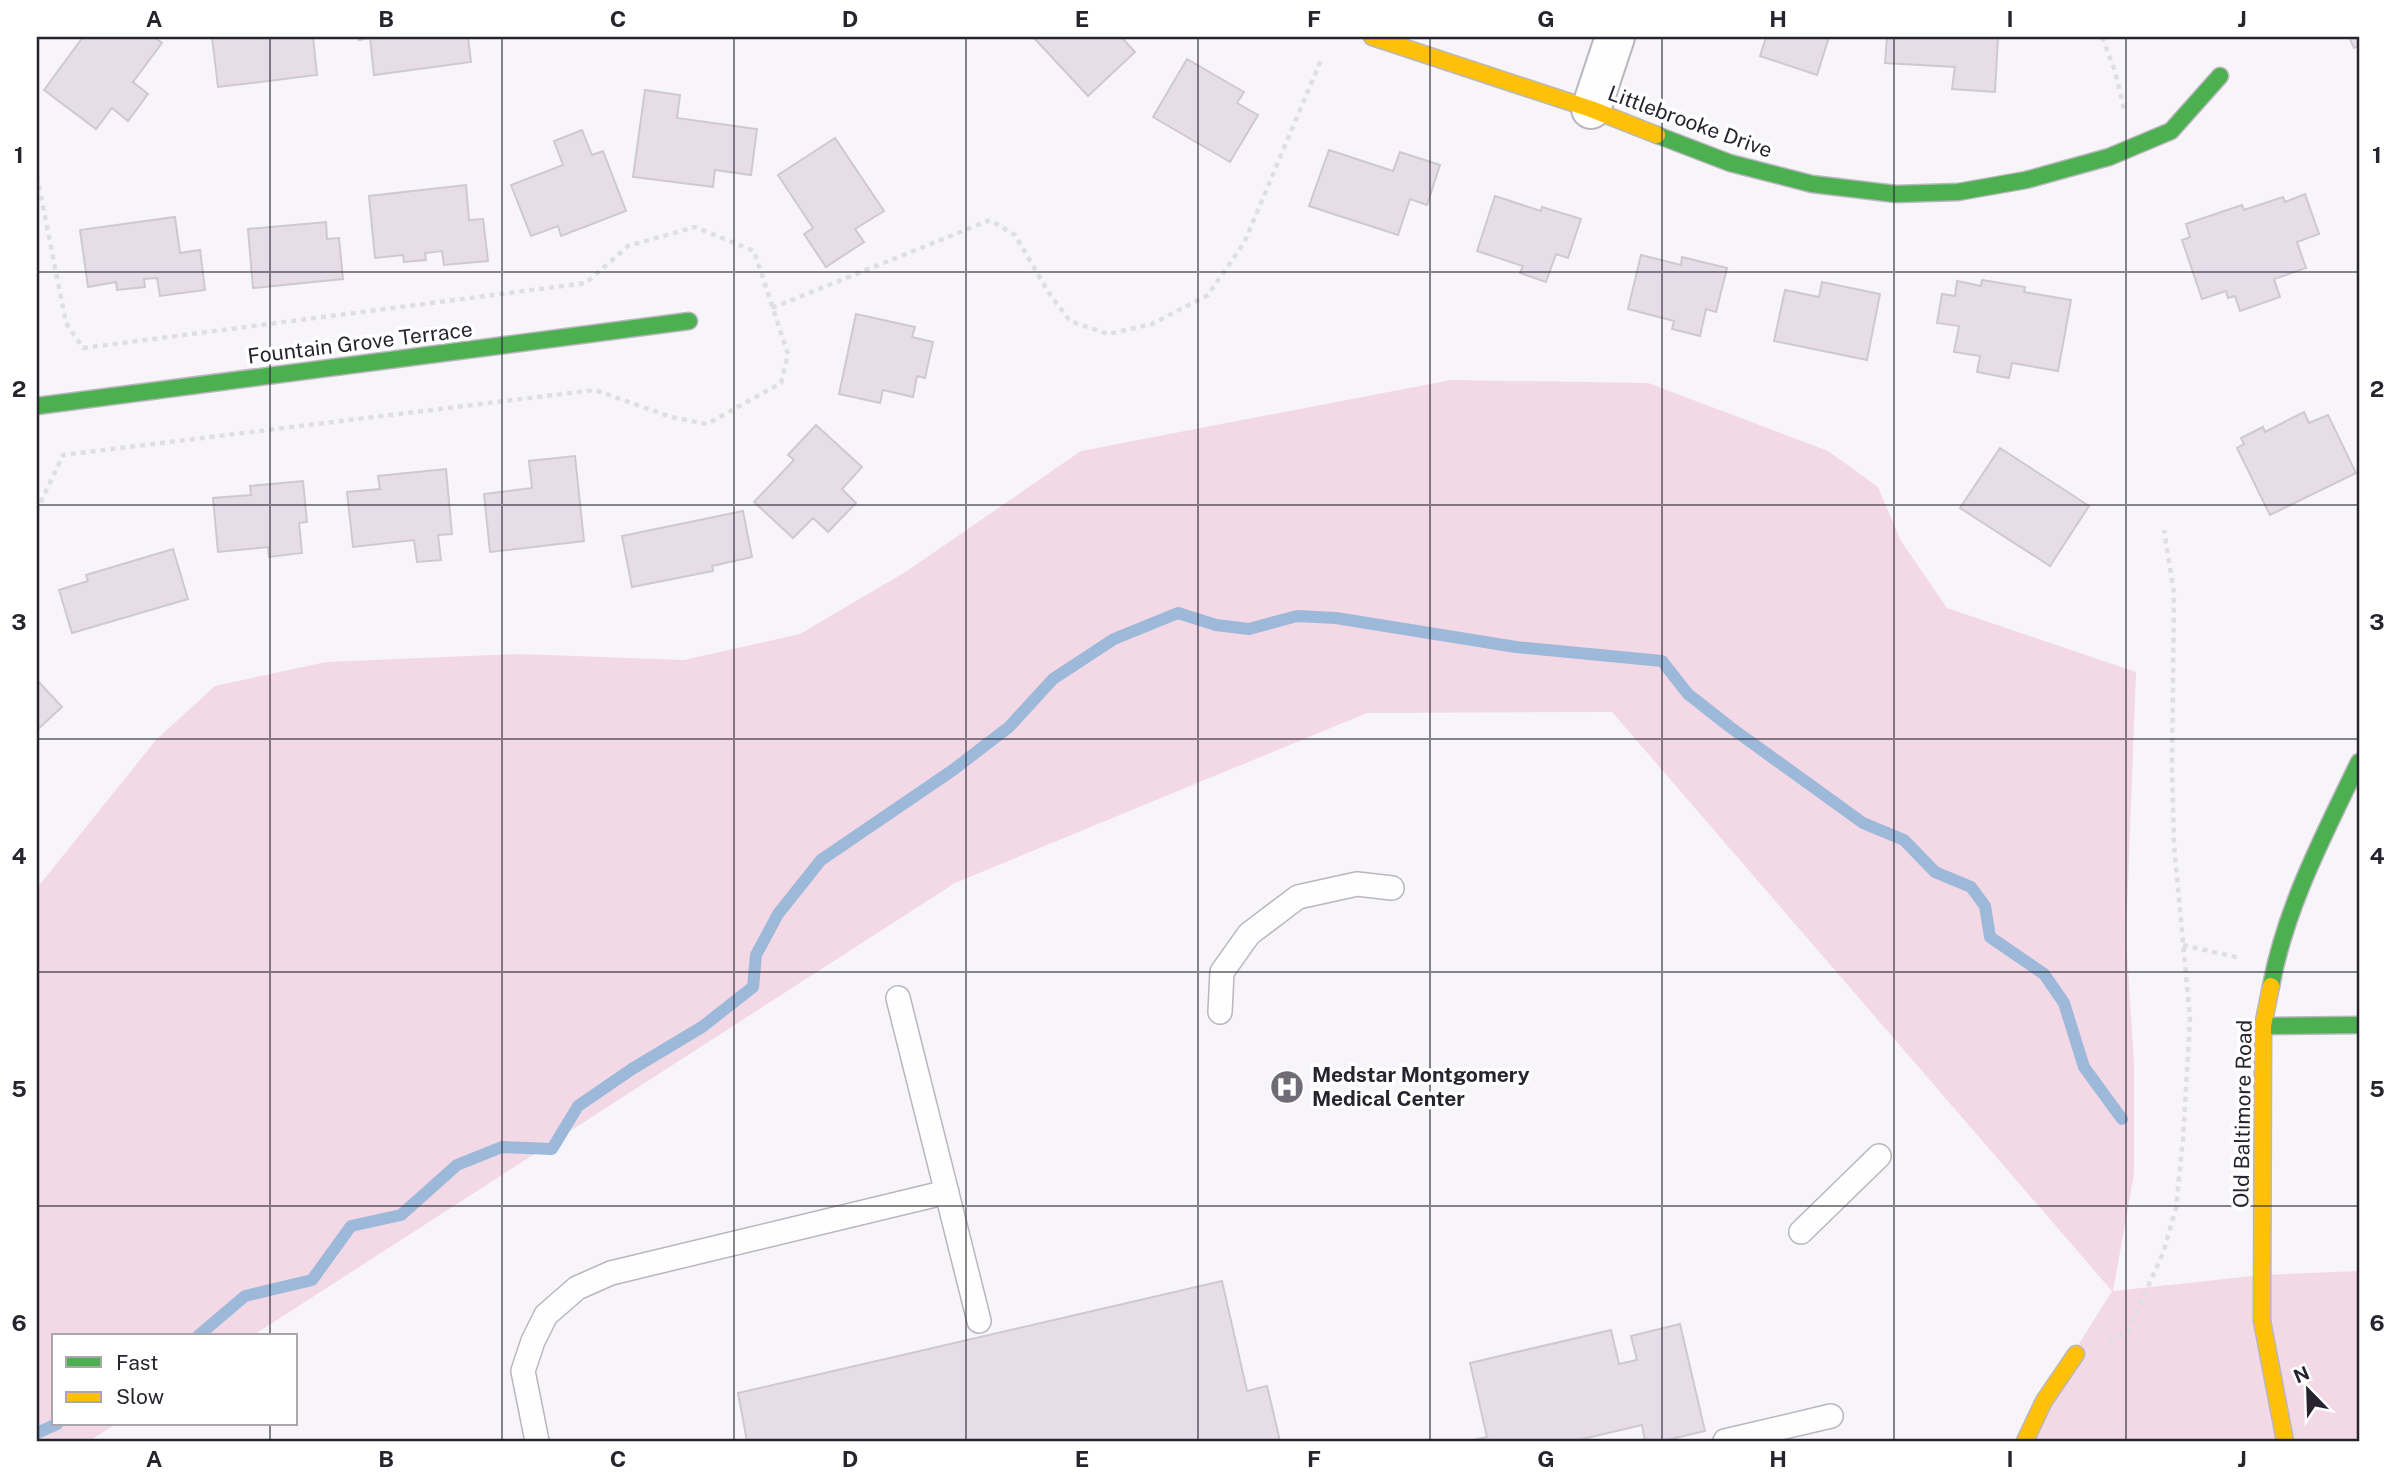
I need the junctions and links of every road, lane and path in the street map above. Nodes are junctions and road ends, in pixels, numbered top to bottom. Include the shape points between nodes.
1 (1372, 37) edge
2 (1615, 37) edge
3 (2102, 37) edge
4 (1321, 60) dead end
5 (2220, 76) dead end
6 (1591, 109) junction
7 (2132, 147) junction
8 (772, 308) dead end
9 (689, 321) dead end
10 (37, 406) edge
11 (2164, 530) dead end
12 (2359, 762) edge
13 (1392, 888) dead end
14 (2183, 945) junction
15 (2276, 966) junction
16 (898, 998) dead end
17 (1220, 1012) dead end
18 (2359, 1025) edge
19 (2263, 1026) junction
20 (1879, 1156) dead end
21 (947, 1192) junction
22 (1801, 1232) dead end
23 (979, 1321) dead end
24 (2076, 1354) joint
25 (1831, 1416) dead end
26 (537, 1441) edge
27 (1725, 1441) edge
28 (2025, 1441) edge
29 (2285, 1441) edge

1 - 6 street, Littlebrooke Drive
2 - 6 street
3 - 7 path via 2115,71
4 - 8 path via 1244,243 1208,295 1152,324 1108,334 1070,321 1015,235 990,220
5 - 7 street, Littlebrooke Drive via 2171,131
6 - 7 street, Littlebrooke Drive via 1730,163 1812,184 1896,194 1958,192 2025,180
9 - 10 street, Fountain Grove Terrace
11 - 14 path via 2174,593 2173,832
12 - 15 street, Old Baltimore Road via 2306,873
13 - 17 lane via 1357,884 1298,897 1249,934 1222,972
14 - 15 path
14 - 24 path via 2190,1018 2176,1208 2128,1331
15 - 19 street, Old Baltimore Road
16 - 21 lane
18 - 19 street
19 - 29 street, Old Baltimore Road via 2262,1321
20 - 22 lane
21 - 23 lane
21 - 26 lane via 611,1273 577,1287 546,1315 523,1371
24 - 28 street via 2044,1401
25 - 27 lane

